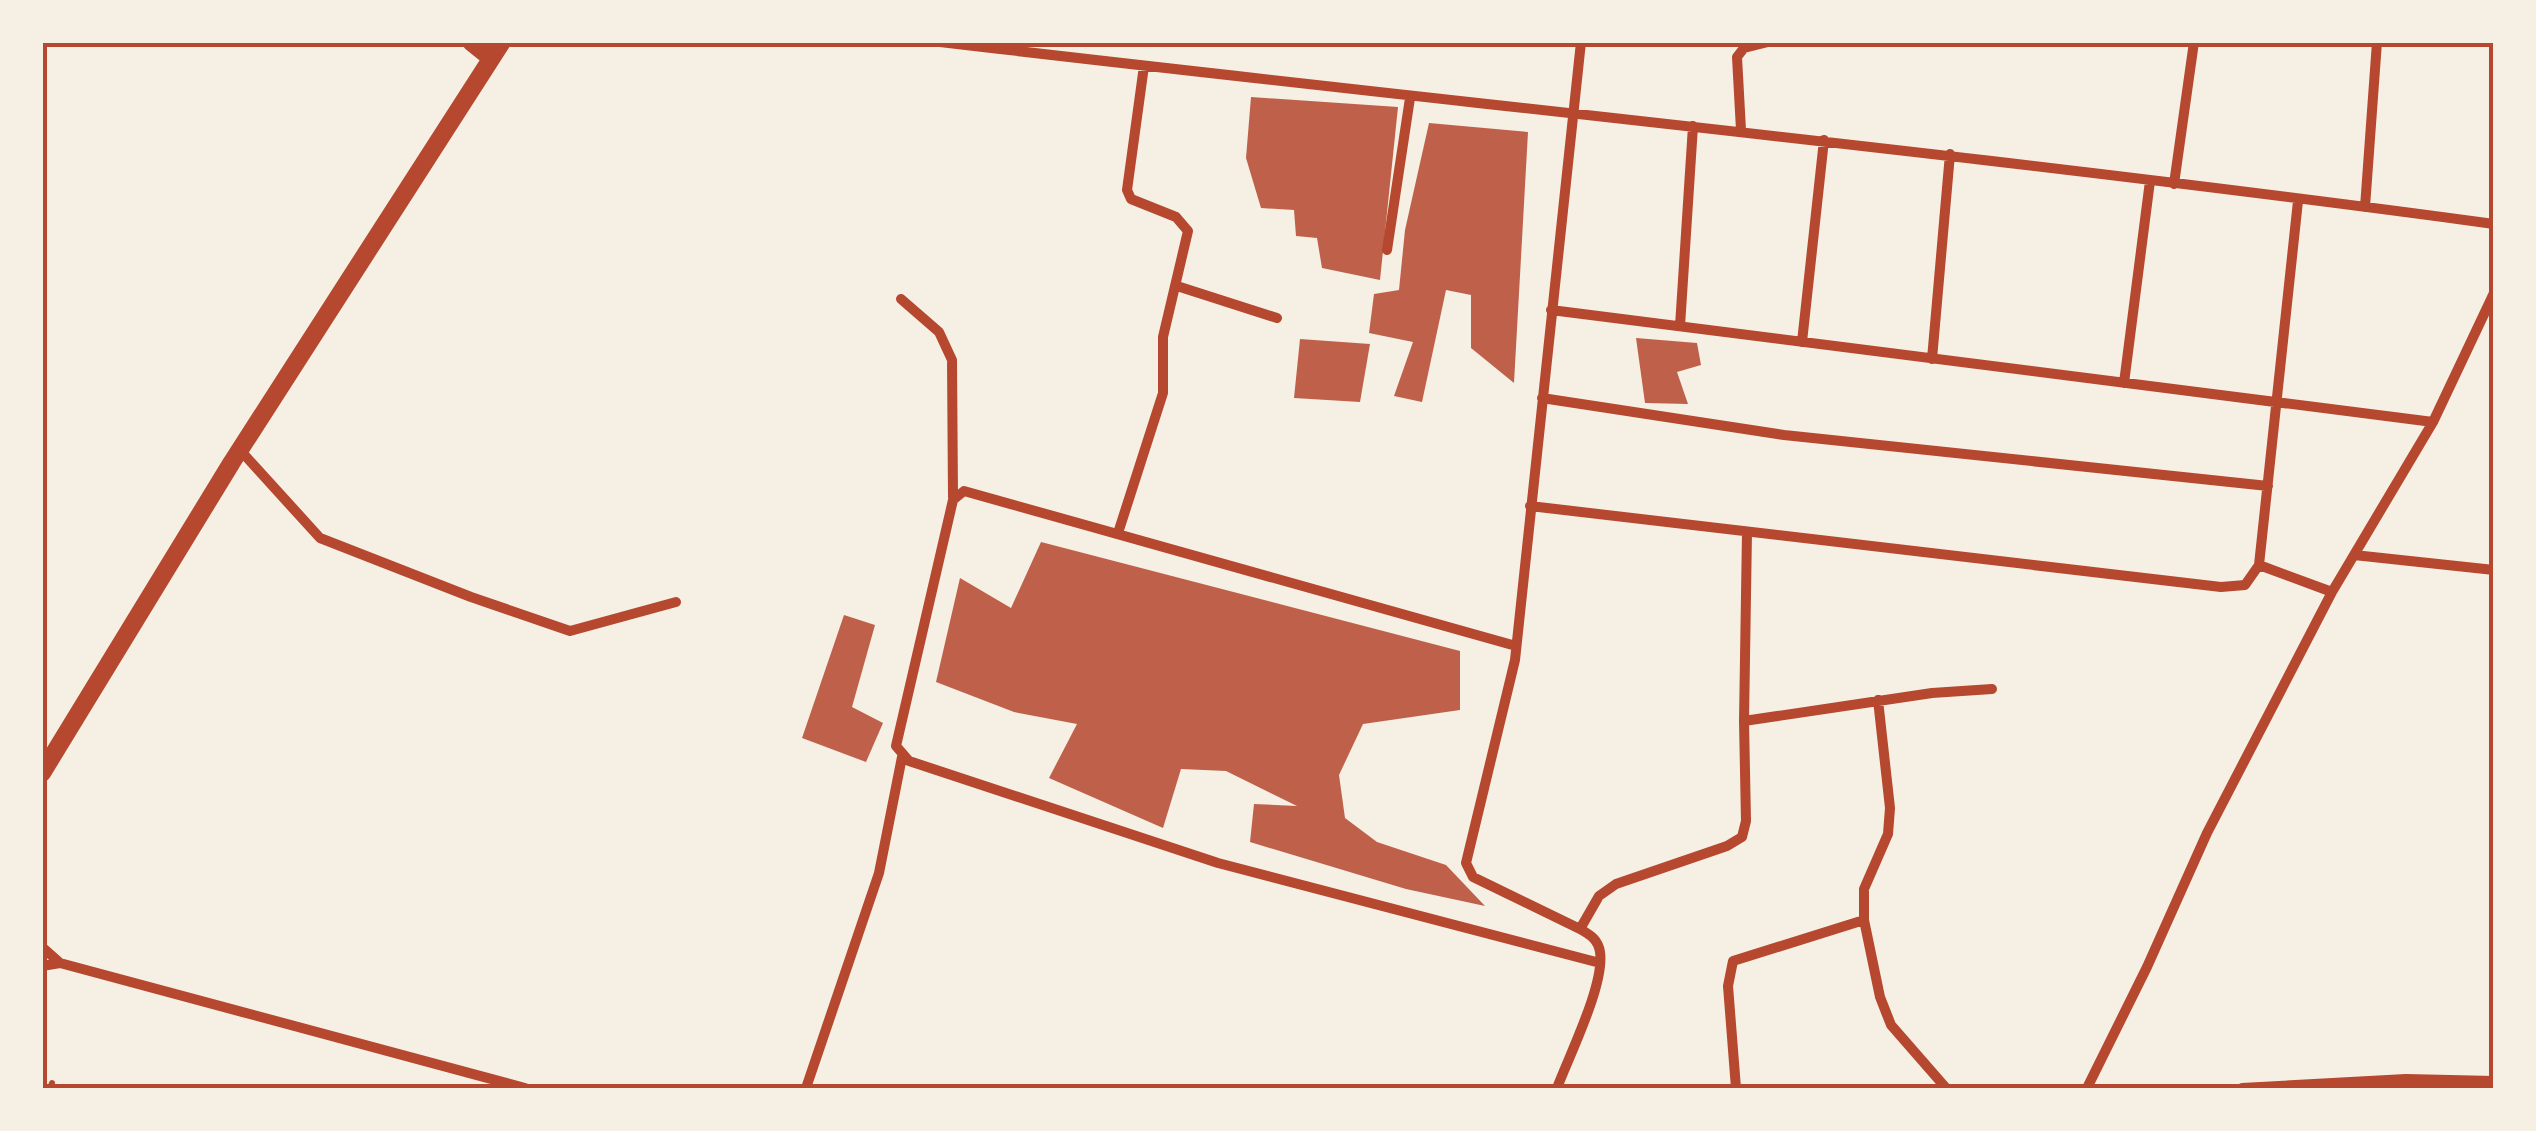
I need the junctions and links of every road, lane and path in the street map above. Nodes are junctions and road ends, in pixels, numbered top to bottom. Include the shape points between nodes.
1 (471, 42) edge
2 (940, 42) edge
3 (1581, 42) edge
4 (1768, 42) edge
5 (2194, 42) edge
6 (2376, 42) edge
7 (497, 50) edge
8 (1144, 66) junction
9 (1410, 98) junction
10 (1574, 117) junction
11 (1693, 126) junction
12 (1741, 130) junction
13 (1824, 140) junction
14 (1950, 154) junction
15 (2150, 181) junction
16 (2174, 184) junction
17 (2298, 201) junction
18 (2365, 207) junction
19 (2494, 224) edge
20 (1387, 250) dead end
21 (1177, 286) junction
22 (2494, 293) edge
23 (901, 299) dead end
24 (1551, 310) junction
25 (1276, 318) dead end
26 (1680, 326) junction
27 (1802, 342) junction
28 (1932, 358) junction
29 (2124, 383) junction
30 (1542, 398) junction
31 (2276, 402) junction
32 (2433, 422) junction
33 (240, 450) junction
34 (2268, 486) junction
35 (953, 500) junction
36 (1530, 506) junction
37 (1747, 532) junction
38 (1118, 533) junction
39 (2354, 556) junction
40 (2260, 566) junction
41 (2494, 570) edge
42 (2332, 592) junction
43 (676, 602) dead end
44 (1516, 646) junction
45 (1992, 690) dead end
46 (1878, 700) junction
47 (1744, 720) junction
48 (902, 757) junction
49 (42, 773) edge
50 (1864, 920) junction
51 (1580, 929) junction
52 (42, 947) edge
53 (1600, 963) junction
54 (60, 964) junction
55 (42, 966) edge
56 (2494, 1081) edge
57 (2406, 1084) edge
58 (524, 1088) edge
59 (806, 1088) edge
60 (1557, 1088) edge
61 (1736, 1088) edge
62 (1946, 1088) edge
63 (2086, 1088) edge
64 (2242, 1088) edge

1 - 7 main road
2 - 8 street
3 - 10 street
4 - 12 street via 1737,56
5 - 16 street
6 - 18 street
7 - 33 main road
8 - 9 street
8 - 21 street via 1127,190 1131,200 1184,223
9 - 10 street
9 - 20 street
10 - 11 street
10 - 24 street
11 - 12 street
11 - 26 street
12 - 13 street
13 - 14 street
13 - 27 street
14 - 15 street
14 - 28 street
15 - 16 street
15 - 29 street
16 - 17 street
17 - 18 street
17 - 31 street
18 - 19 street
21 - 25 street
21 - 38 street via 1164,337 1163,393
22 - 32 street
23 - 35 street via 940,332 952,360
24 - 26 street
24 - 30 street
26 - 27 street
27 - 28 street
28 - 29 street
29 - 31 street
30 - 34 street via 1784,435
30 - 36 street
31 - 32 street
31 - 34 street
32 - 39 street
33 - 43 street via 320,538 471,597 570,631
33 - 49 main road
34 - 40 street
35 - 38 street via 970,491
35 - 48 street via 896,736
36 - 37 street
36 - 44 street
37 - 40 street via 2234,588
37 - 47 street
38 - 44 street
39 - 41 street
39 - 42 street
40 - 42 street
42 - 63 street via 2206,833
44 - 51 street via 1466,870
45 - 46 street
46 - 47 street
46 - 50 street via 1890,808 1888,834 1864,889
47 - 51 street via 1742,837 1616,884 1599,896
48 - 53 street via 1218,863
48 - 59 street via 879,874
50 - 61 street via 1733,961 1728,986
50 - 62 street via 1891,1024
51 - 53 street via 1594,937
52 - 54 street
53 - 60 street
54 - 55 street
54 - 58 street
56 - 57 street
57 - 64 street

